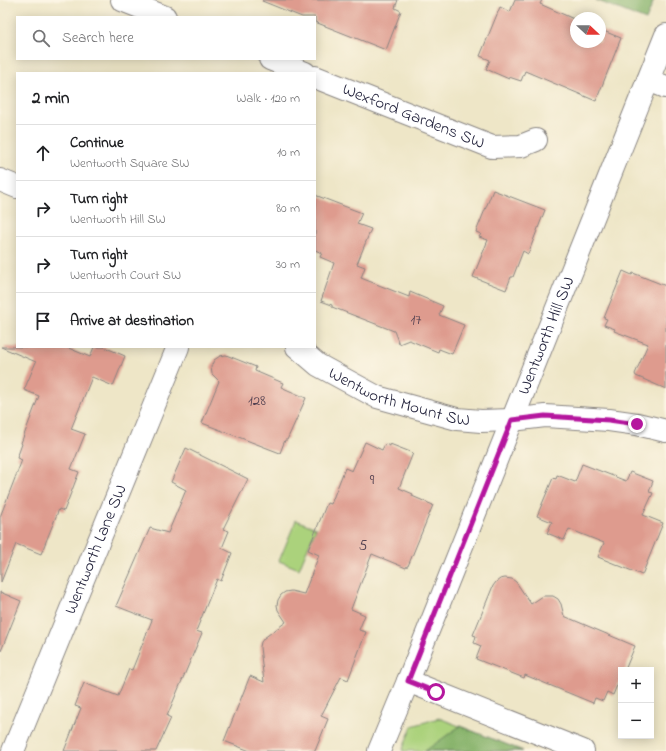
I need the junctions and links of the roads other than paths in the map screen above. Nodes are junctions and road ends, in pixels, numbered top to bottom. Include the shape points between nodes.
1 (122, 0) edge
2 (162, 16) edge
3 (666, 36) edge
4 (272, 60) edge
5 (302, 72) edge
6 (316, 77) edge
7 (657, 84) edge
8 (536, 140) dead end
9 (0, 180) edge
10 (16, 187) edge
11 (178, 348) edge
12 (298, 348) edge
13 (512, 420) junction
14 (666, 431) edge
15 (408, 681) junction
16 (13, 751) edge
17 (379, 751) edge
18 (584, 751) edge

1 - 2 street
3 - 7 street, Wentworth Hill SW
4 - 5 street
6 - 8 street, Wexford Gardens SW via 492,147 521,146
7 - 13 street, Wentworth Hill SW via 597,205
9 - 10 street
11 - 16 street, Wentworth Lane SW
12 - 13 street, Wentworth Mount SW via 318,365 377,397 457,419
13 - 14 street, Wentworth Mount SW via 545,416 609,420
13 - 15 street, Wentworth Hill SW
15 - 17 street, Wentworth Hill SW
15 - 18 street

